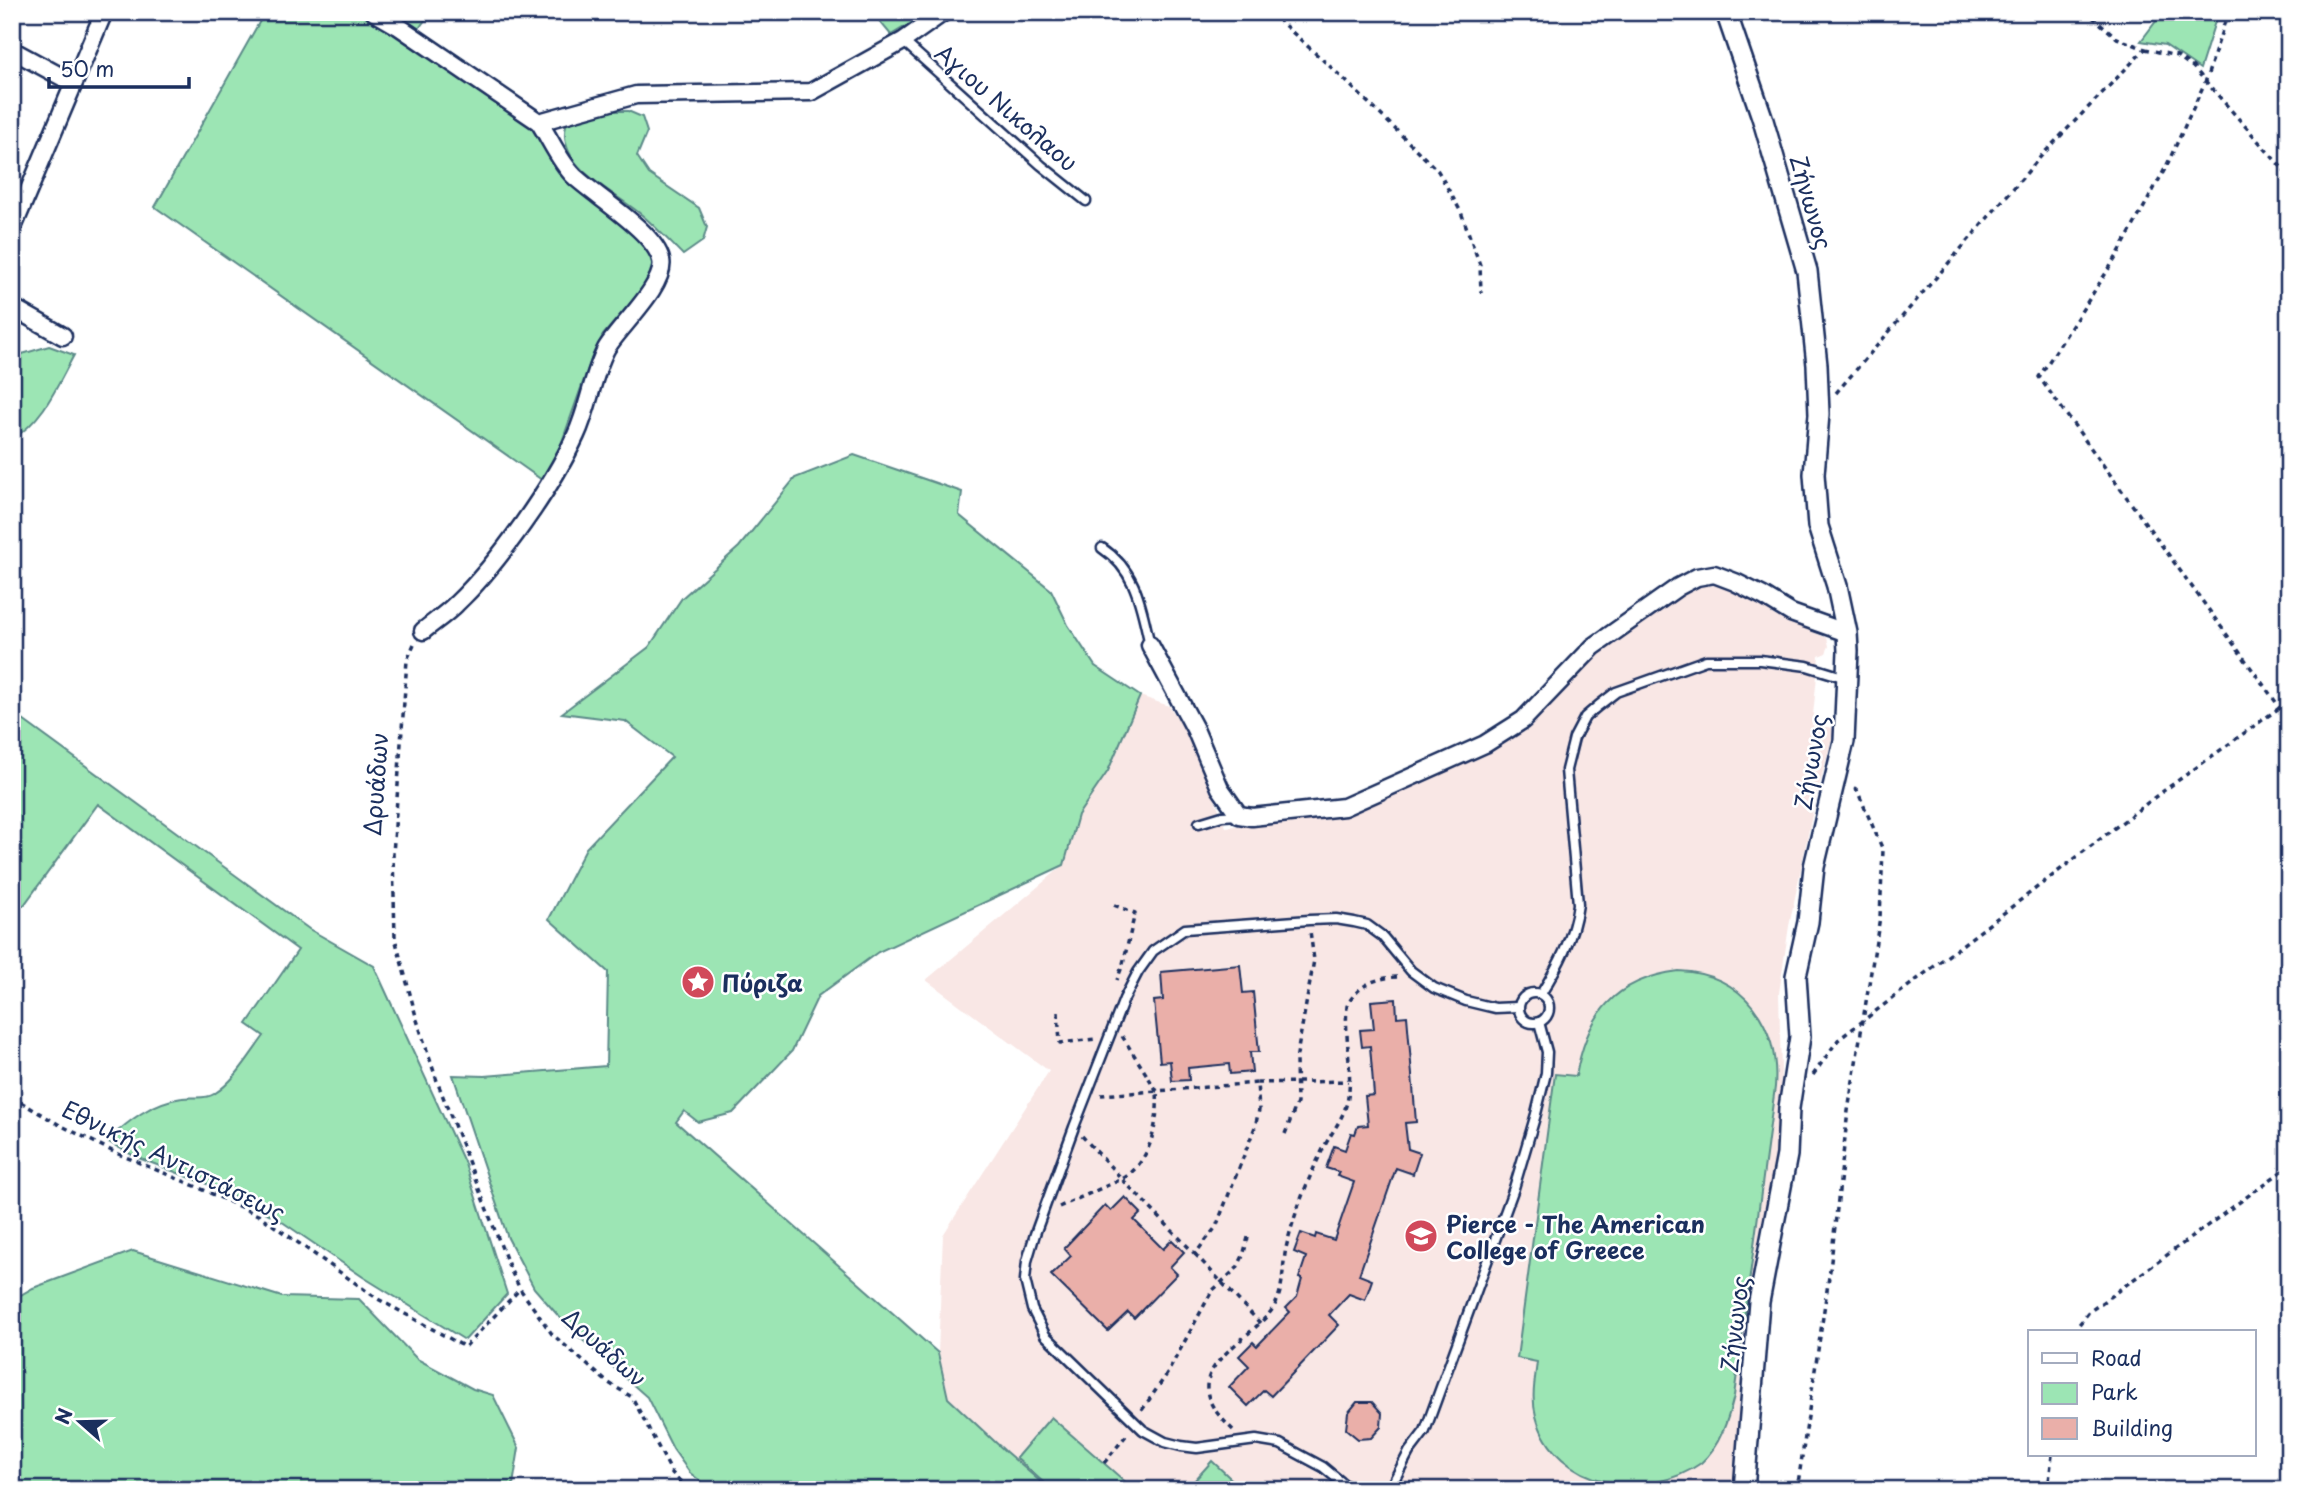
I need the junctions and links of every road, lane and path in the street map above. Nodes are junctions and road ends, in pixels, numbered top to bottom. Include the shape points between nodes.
1 (104, 12) edge
2 (374, 12) edge
3 (944, 12) edge
4 (1270, 12) edge
5 (1726, 12) edge
6 (2087, 12) edge
7 (2228, 12) edge
8 (903, 41) junction
9 (2145, 49) junction
10 (12, 50) edge
11 (2206, 80) junction
12 (73, 83) junction
13 (539, 122) junction
14 (2289, 176) edge
15 (1086, 201) dead end
16 (12, 230) edge
17 (1481, 293) dead end
18 (12, 307) edge
19 (63, 336) dead end
20 (1819, 414) junction
21 (1102, 548) dead end
22 (423, 631) joint
23 (1847, 633) junction
24 (1150, 645) joint
25 (1846, 678) junction
26 (2289, 701) edge
27 (2280, 707) junction
28 (2289, 720) edge
29 (1836, 773) junction
30 (1239, 815) junction
31 (1199, 822) dead end
32 (1114, 905) dead end
33 (1309, 920) junction
34 (1421, 979) junction
35 (1114, 988) dead end
36 (1541, 994) junction
37 (1518, 1007) junction
38 (1058, 1012) dead end
39 (1864, 1021) junction
40 (1539, 1022) junction
41 (1114, 1025) junction
42 (1098, 1031) dead end
43 (1810, 1079) dead end
44 (1349, 1081) junction
45 (1296, 1082) junction
46 (1257, 1083) junction
47 (1157, 1091) junction
48 (1086, 1096) junction
49 (12, 1097) edge
50 (1074, 1127) junction
51 (1285, 1134) dead end
52 (2289, 1166) edge
53 (1122, 1179) junction
54 (1042, 1215) junction
55 (1249, 1234) dead end
56 (1195, 1254) junction
57 (1222, 1282) junction
58 (520, 1289) junction
59 (1261, 1323) junction
60 (2075, 1330) edge
61 (1135, 1421) junction
62 (1244, 1442) junction
63 (2052, 1456) edge
64 (1104, 1463) dead end
65 (690, 1490) edge
66 (1351, 1490) edge
67 (1389, 1490) edge
68 (1744, 1490) edge
69 (1797, 1490) edge
70 (2048, 1490) edge

1 - 12 street
2 - 13 street
3 - 8 street
4 - 17 path via 1438,171 1461,212 1480,265
5 - 20 street, Ζήνωνος via 1807,271
6 - 9 path via 2117,38
7 - 11 path
8 - 13 street via 811,92 636,95
8 - 15 lane, Αγιου Νικολαου
9 - 11 path via 2177,56
9 - 20 path via 2043,154
10 - 12 street
11 - 14 path
11 - 27 path via 2123,245 2039,377
12 - 16 street
13 - 22 street via 573,174 652,242 662,267 646,297 607,348 575,437 545,488 478,580
18 - 19 street
20 - 23 street, Ζήνωνος via 1814,474 1818,526
21 - 24 lane via 1128,572 1138,591
22 - 58 path, Δρυάδων via 407,660 393,854 395,938 437,1082
23 - 25 street, Ζήνωνος
23 - 30 street via 1791,613 1735,582 1714,575 1697,577 1593,647 1523,720 1485,744 1343,807
24 - 30 street via 1220,788
25 - 29 street, Ζήνωνος via 1844,741
25 - 36 lane via 1760,660 1706,660 1616,692 1585,717 1566,770 1576,924
26 - 27 path
27 - 28 path
27 - 39 path
29 - 39 path via 1857,790 1883,849 1880,917
29 - 68 street, Ζήνωνος via 1814,867 1797,976 1800,1037 1787,1155 1759,1302
30 - 31 lane
32 - 35 path via 1135,913
33 - 34 lane via 1367,925
33 - 41 lane via 1185,929 1153,951
33 - 45 path via 1314,960
34 - 37 lane via 1466,1001
34 - 44 path via 1373,980 1352,996 1345,1020
36 - 37 lane via 1527,994
36 - 40 lane via 1549,1008
37 - 40 lane via 1526,1021
38 - 42 path via 1060,1043 1094,1041
39 - 43 path via 1838,1040
39 - 69 path
40 - 67 lane via 1547,1052 1546,1073 1514,1188 1424,1431
41 - 47 path
41 - 48 lane
44 - 45 path
44 - 59 path via 1342,1116 1295,1214 1276,1304
45 - 46 path
45 - 51 path via 1296,1110
46 - 47 path
46 - 56 path via 1255,1127 1216,1227
47 - 48 path
47 - 53 path via 1159,1115 1143,1161
48 - 50 lane
49 - 58 path, Εθνικής Αντιστάσεως via 116,1153 260,1216 378,1299 465,1347
50 - 53 path
50 - 54 lane
52 - 60 path via 2089,1312
53 - 54 path
53 - 56 path
54 - 61 lane via 1027,1261 1025,1280 1032,1309 1045,1335
55 - 57 path via 1237,1268
56 - 57 path
57 - 59 path
57 - 61 path via 1212,1291 1167,1374
58 - 65 path, Δρυάδων via 552,1334 607,1382 632,1397 671,1473
59 - 62 path via 1221,1359 1207,1385 1216,1412
61 - 62 lane via 1143,1430 1181,1446
61 - 64 path
62 - 66 lane via 1280,1444 1323,1466
63 - 70 path

